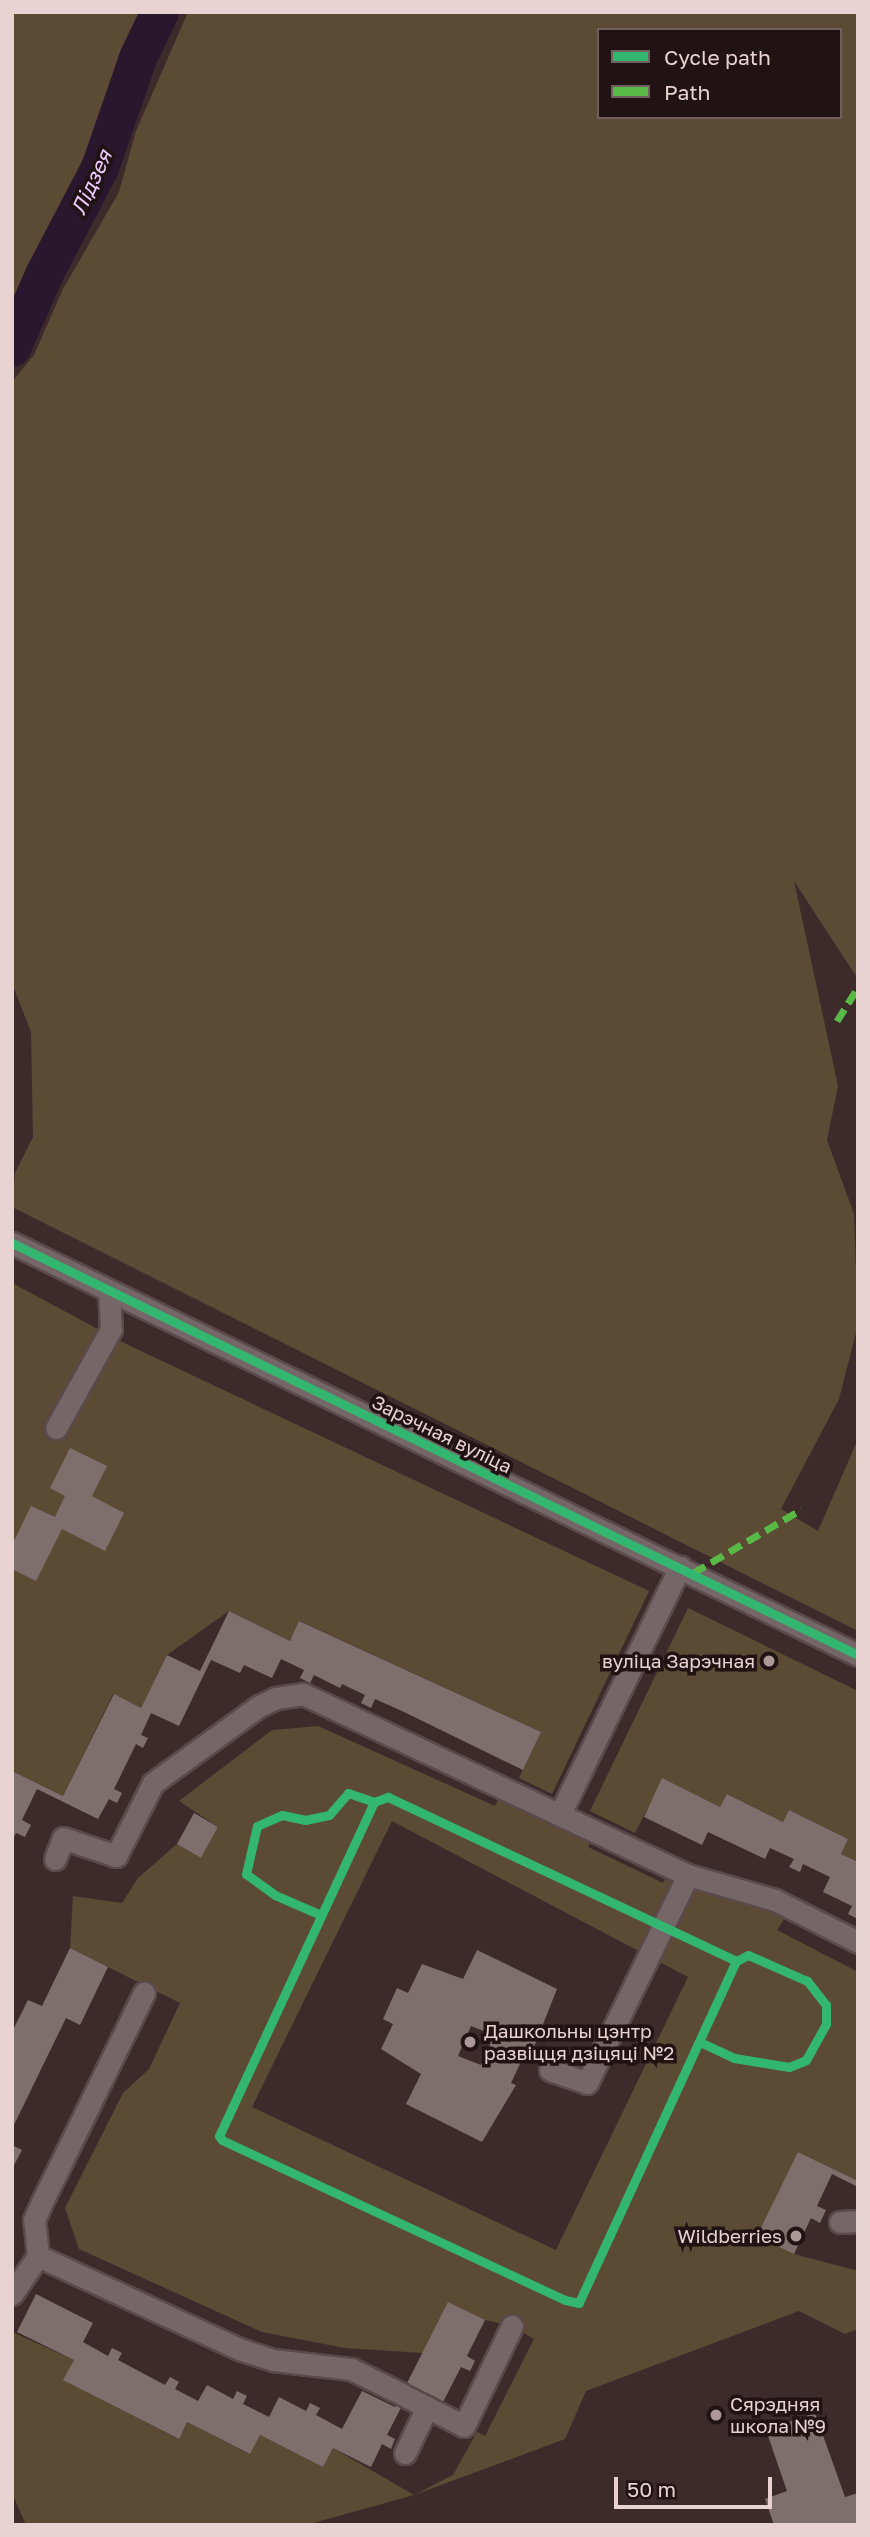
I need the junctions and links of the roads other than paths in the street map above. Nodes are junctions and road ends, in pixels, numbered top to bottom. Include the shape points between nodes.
1 (12, 1243) edge
2 (109, 1293) junction
3 (55, 1428) dead end
4 (680, 1567) junction
5 (858, 1655) edge
6 (560, 1814) junction
7 (55, 1859) dead end
8 (688, 1875) junction
9 (858, 1942) edge
10 (144, 1993) dead end
11 (550, 2070) dead end
12 (38, 2256) junction
13 (12, 2294) edge
14 (512, 2326) dead end
15 (427, 2407) junction
16 (405, 2454) dead end

1 - 2 street, Зарэчная вуліца
2 - 3 street via 111,1329
2 - 4 street, Зарэчная вуліца
4 - 5 street, Зарэчная вуліца
4 - 6 street
6 - 7 street via 303,1694 259,1706 153,1783 116,1856 63,1838
6 - 8 street
8 - 9 street via 775,1899
8 - 11 street via 587,2083
10 - 12 street via 34,2220
12 - 13 street
12 - 15 street via 239,2349 273,2360 352,2369
14 - 15 street via 464,2426
15 - 16 street

